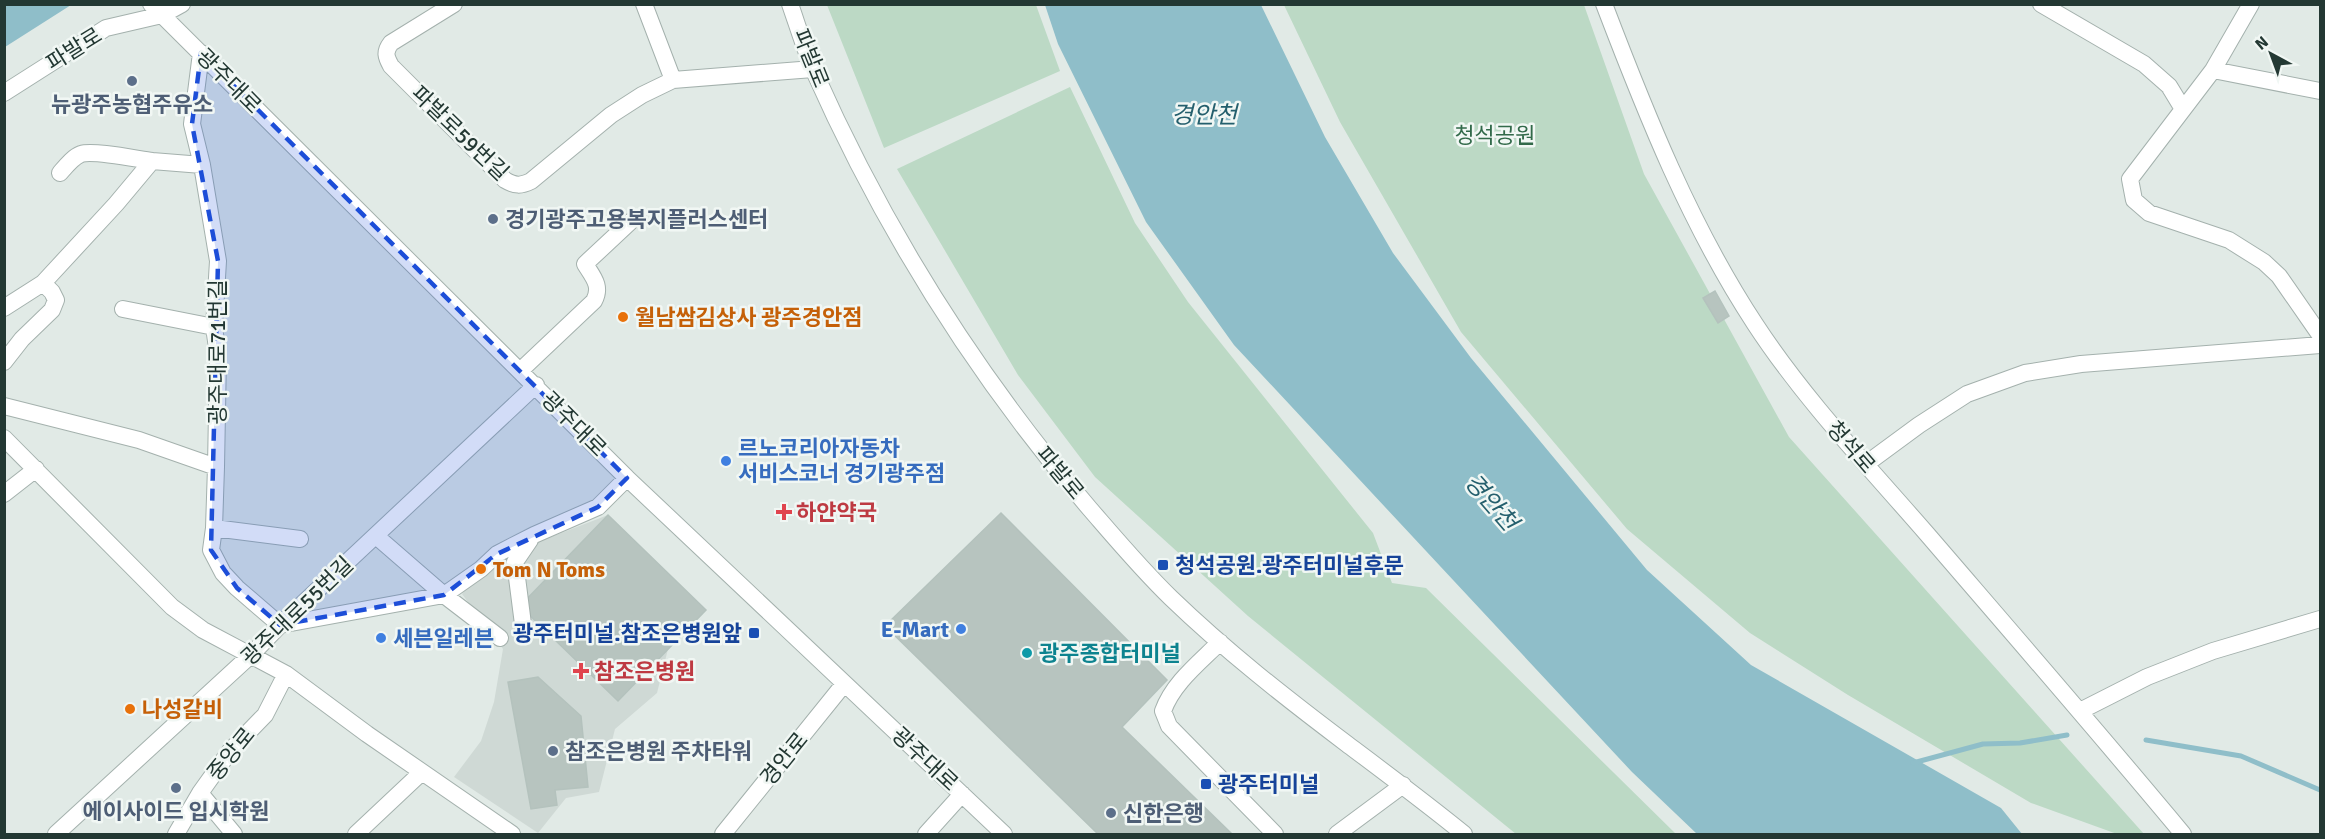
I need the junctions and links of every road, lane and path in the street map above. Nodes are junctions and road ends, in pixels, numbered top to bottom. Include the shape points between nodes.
1 (182, 4) edge
2 (454, 4) edge
3 (644, 4) edge
4 (790, 4) edge
5 (1604, 4) edge
6 (2041, 4) edge
7 (2251, 4) edge
8 (157, 10) edge
9 (201, 53) junction
10 (813, 69) junction
11 (2213, 70) junction
12 (673, 80) junction
13 (2320, 91) edge
14 (4, 93) edge
15 (2183, 110) junction
16 (152, 161) junction
17 (202, 165) junction
18 (60, 173) dead end
19 (630, 222) dead end
20 (43, 283) junction
21 (4, 308) edge
22 (123, 309) dead end
23 (214, 327) junction
24 (2320, 335) edge
25 (2320, 345) edge
26 (4, 362) edge
27 (521, 370) junction
28 (536, 385) junction
29 (4, 406) edge
30 (4, 438) edge
31 (1866, 464) junction
32 (216, 467) junction
33 (36, 469) junction
34 (627, 478) junction
35 (4, 494) edge
36 (214, 528) junction
37 (534, 535) junction
38 (376, 536) junction
39 (300, 539) dead end
40 (444, 595) junction
41 (2320, 619) edge
42 (280, 625) junction
43 (524, 632) dead end
44 (500, 638) dead end
45 (1220, 642) junction
46 (252, 654) junction
47 (286, 674) junction
48 (844, 684) junction
49 (2080, 711) junction
50 (422, 772) junction
51 (1404, 785) junction
52 (200, 793) junction
53 (962, 794) junction
54 (56, 834) edge
55 (176, 834) edge
56 (234, 834) edge
57 (356, 834) edge
58 (512, 834) edge
59 (723, 834) edge
60 (926, 834) edge
61 (1004, 834) edge
62 (1275, 834) edge
63 (1337, 834) edge
64 (1464, 834) edge
65 (2183, 834) edge

1 - 8 street, 파발로
2 - 12 street, 파발로59번길 via 391,43 386,58 514,185 531,181 610,115
3 - 12 street
4 - 10 street, 파발로
5 - 31 street, 청석로 via 1650,122 1689,207 1738,298 1790,372
6 - 15 street via 2144,64 2169,86
7 - 11 street
8 - 9 street, 광주대로
8 - 14 street, 파발로 via 106,28
9 - 17 street, 광주대로71번길 via 192,124
9 - 27 street, 광주대로
10 - 12 street, 파발로59번길
10 - 45 street, 파발로 via 849,146 903,244 981,370 1059,473 1136,561
11 - 13 street
11 - 15 street
15 - 24 street via 2130,179 2134,200 2149,213 2229,240 2264,262 2279,276
16 - 17 street
16 - 18 street via 82,154
16 - 20 street
17 - 23 street, 광주대로71번길 via 218,261
19 - 27 street via 585,264 597,283 594,301
20 - 21 street
20 - 26 street via 56,300 52,310
22 - 23 street
23 - 32 street, 광주대로71번길 via 218,355
25 - 31 street via 2081,364 2025,373 1967,394
27 - 28 street, 광주대로
28 - 34 street, 광주대로
28 - 38 street, 광주대로55번길
29 - 32 street via 140,440
30 - 33 street
31 - 49 street, 청석로
32 - 36 street, 광주대로71번길
33 - 35 street
33 - 46 street via 172,607 203,630
34 - 37 street via 598,507
34 - 48 street, 광주대로
36 - 39 street
36 - 42 street, 광주대로71번길 via 211,550 215,561 237,588
37 - 40 street via 497,554
37 - 43 street via 515,562
38 - 40 street
38 - 42 street, 광주대로55번길
40 - 42 street
40 - 44 street
41 - 49 street via 2213,651 2147,676
42 - 46 street, 광주대로55번길
45 - 51 street, 파발로 via 1256,674
45 - 62 street via 1176,686 1163,711 1169,726
46 - 47 street
46 - 54 street, 광주대로55번길
47 - 50 street
47 - 52 street, 중앙로 via 265,715 230,751
48 - 53 street, 광주대로
48 - 59 street, 경안로
49 - 65 street, 청석로
50 - 57 street
50 - 58 street
51 - 63 street
51 - 64 street, 파발로
52 - 55 street, 중앙로
52 - 56 street
53 - 60 street
53 - 61 street, 광주대로

